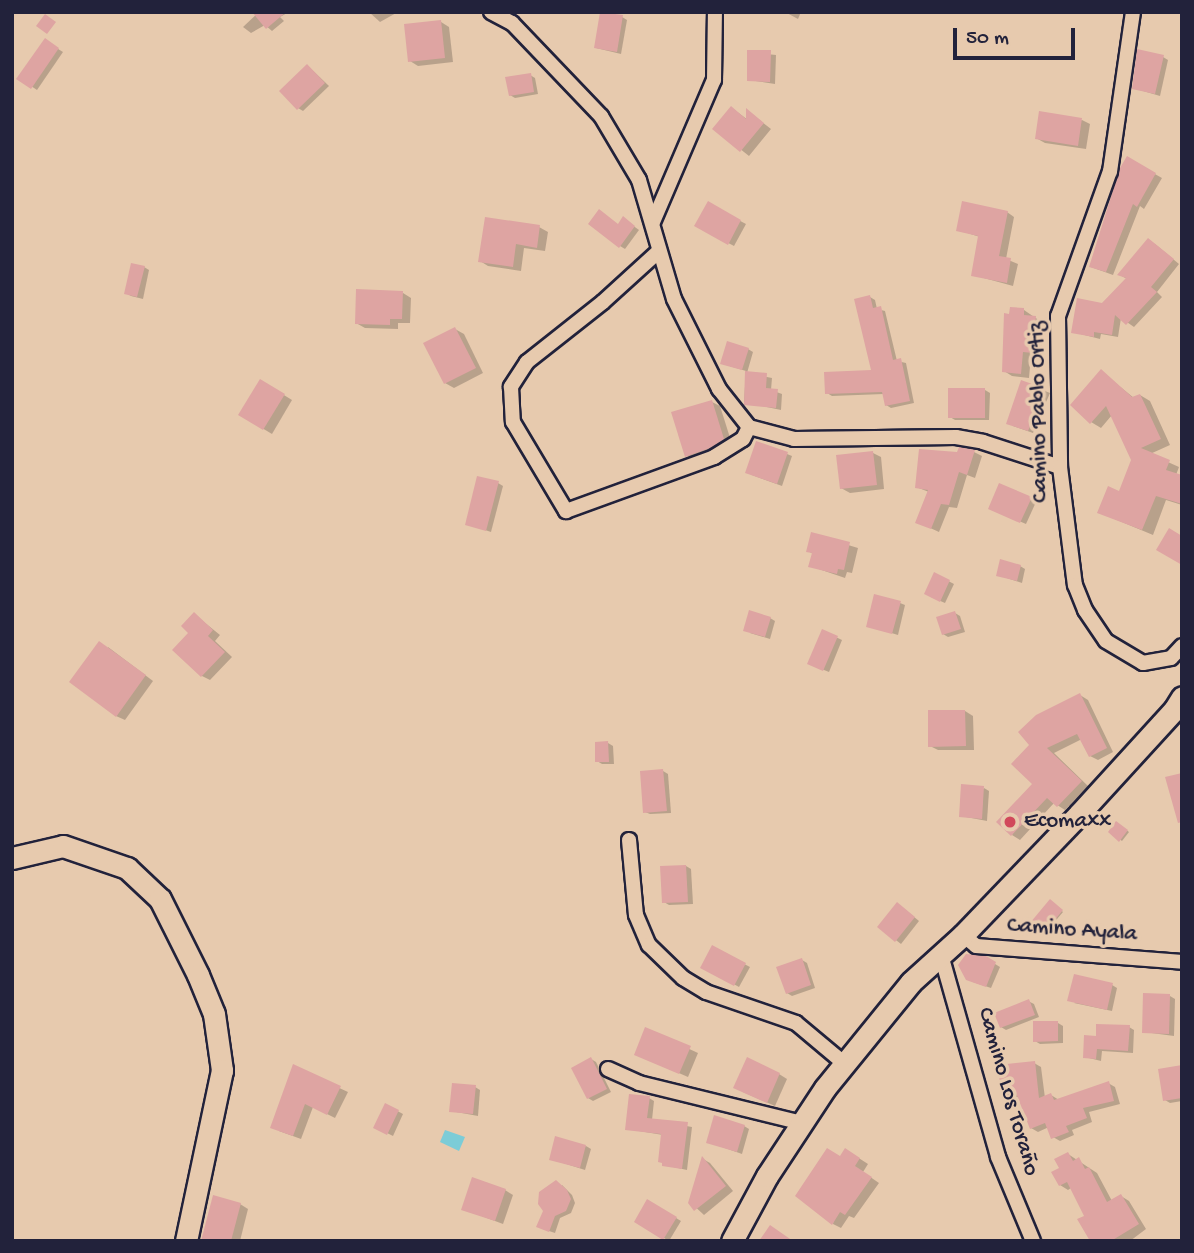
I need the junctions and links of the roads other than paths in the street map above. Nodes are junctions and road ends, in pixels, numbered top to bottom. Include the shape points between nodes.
1 (491, 12) edge
2 (715, 12) edge
3 (1128, 16) edge
4 (653, 222) junction
5 (659, 251) junction
6 (749, 427) junction
7 (1060, 467) junction
8 (1182, 646) edge
9 (1182, 697) edge
10 (629, 840) dead end
11 (12, 858) edge
12 (963, 935) junction
13 (941, 955) junction
14 (1182, 962) edge
15 (845, 1064) junction
16 (608, 1069) dead end
17 (802, 1123) junction
18 (186, 1241) edge
19 (732, 1241) edge
20 (1033, 1241) edge

1 - 4 street via 512,23 601,116 639,180
2 - 4 street via 715,80
3 - 7 street, Camino Pablo Ortiz via 1110,170 1058,316
4 - 5 street
5 - 6 street via 674,299 713,378
5 - 6 street via 527,362 511,387 513,422 566,511 714,457 743,439
6 - 7 street via 794,439 956,437
7 - 8 street, Camino Pablo Ortiz via 1075,585 1106,641 1143,663 1171,657
9 - 12 street
10 - 15 street via 636,915 649,945 683,978 706,992 796,1023
11 - 18 street via 63,846 127,868 160,900 198,975 214,1014 222,1070
12 - 13 street
12 - 14 street, Camino Ayala via 976,946
13 - 15 street via 911,982
13 - 20 street, Camino Los Toraño via 998,1157
15 - 17 street
16 - 17 street via 639,1083
17 - 19 street

